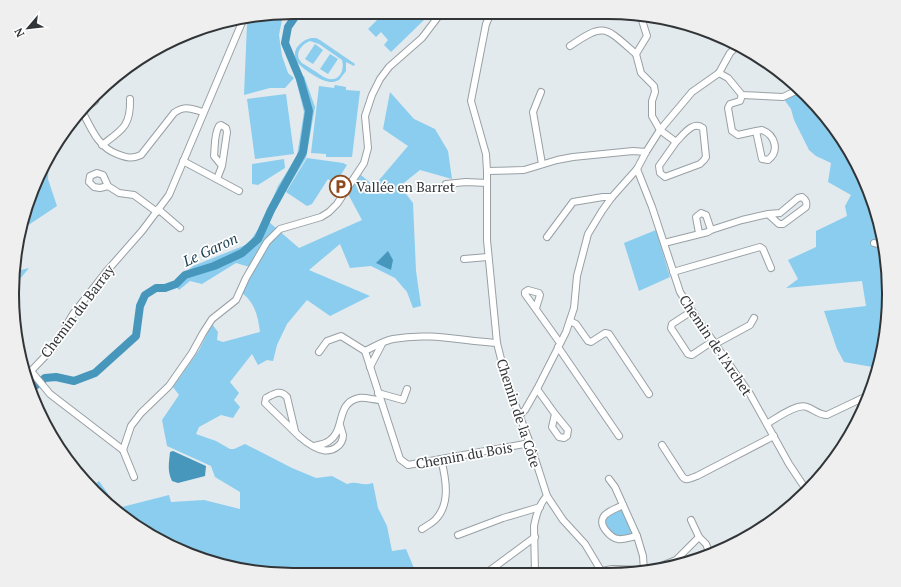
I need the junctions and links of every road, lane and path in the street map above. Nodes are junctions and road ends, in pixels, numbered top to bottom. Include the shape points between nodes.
1 (436, 19) edge
2 (488, 19) edge
3 (642, 21) edge
4 (241, 24) edge
5 (570, 46) dead end
6 (733, 50) edge
7 (636, 54) junction
8 (719, 73) junction
9 (541, 92) dead end
10 (794, 92) edge
11 (742, 95) junction
12 (130, 99) dead end
13 (203, 112) junction
14 (85, 116) edge
15 (660, 130) junction
16 (756, 131) junction
17 (676, 142) junction
18 (102, 145) junction
19 (646, 152) junction
20 (183, 162) junction
21 (542, 164) junction
22 (222, 166) junction
23 (637, 169) junction
24 (487, 171) junction
25 (217, 179) junction
26 (487, 183) junction
27 (446, 184) dead end
28 (108, 186) dead end
29 (239, 191) dead end
30 (612, 197) junction
31 (158, 210) junction
32 (768, 214) junction
33 (180, 228) dead end
34 (711, 230) junction
35 (699, 233) junction
36 (547, 237) dead end
37 (664, 243) junction
38 (874, 243) dead end
39 (878, 244) edge
40 (488, 257) junction
41 (464, 259) dead end
42 (771, 268) dead end
43 (673, 272) junction
44 (536, 308) dead end
45 (692, 311) junction
46 (754, 318) dead end
47 (570, 321) junction
48 (497, 343) junction
49 (714, 343) junction
50 (382, 344) junction
51 (559, 345) junction
52 (365, 351) junction
53 (319, 352) dead end
54 (370, 367) junction
55 (31, 370) joint
56 (407, 389) dead end
57 (537, 389) junction
58 (378, 393) junction
59 (649, 394) dead end
60 (861, 399) edge
61 (380, 400) junction
62 (555, 414) dead end
63 (519, 416) junction
64 (768, 423) junction
65 (340, 425) junction
66 (295, 431) junction
67 (619, 436) dead end
68 (774, 436) junction
69 (530, 443) junction
70 (662, 445) dead end
71 (314, 446) junction
72 (123, 450) junction
73 (441, 459) junction
74 (134, 477) dead end
75 (609, 479) dead end
76 (804, 486) edge
77 (547, 496) junction
78 (623, 505) junction
79 (540, 508) junction
80 (691, 520) dead end
81 (422, 529) dead end
82 (458, 536) dead end
83 (636, 536) junction
84 (535, 537) junction
85 (699, 537) junction
86 (708, 549) edge
87 (676, 560) edge
88 (646, 566) edge
89 (493, 568) edge
90 (535, 568) edge
91 (599, 568) edge

1 - 72 street via 422,38 389,67 380,79 365,116 368,148 364,163 337,204 321,217 280,229 267,242 256,258 236,300 212,318 169,386 141,412 131,426
2 - 24 street, Chemin de la Côte via 471,101 486,154
3 - 7 street via 647,36
4 - 13 street, Chemin du Barray
5 - 7 street via 592,32 608,31
6 - 8 street
7 - 15 street via 641,73 654,86 652,116
8 - 11 street via 728,78
8 - 15 street via 692,92
9 - 21 street via 533,112
10 - 11 street via 783,97
11 - 16 street via 740,101 730,104 728,108 732,131 738,135
12 - 18 street via 127,123 118,134
13 - 18 street via 186,107 180,108 142,155 134,158 128,159
13 - 20 street, Chemin du Barray
14 - 18 street
15 - 17 street
15 - 19 street
16 - 16 street via 762,159 768,160 773,157 775,149 773,138 769,132
17 - 17 street via 659,166 660,173 665,176 700,164 706,157 703,128 700,126 694,125
19 - 21 street via 594,154
19 - 23 street
20 - 25 street
20 - 31 street, Chemin du Barray via 169,195
21 - 24 street via 524,170
22 - 22 street via 214,156 216,130 221,125 226,128
22 - 25 street
23 - 30 street
23 - 37 street, Chemin de l'Archet
24 - 26 street, Chemin de la Côte
25 - 29 street
26 - 27 street
26 - 40 street, Chemin de la Côte
28 - 31 street via 119,193 134,195
30 - 36 street via 573,202
30 - 47 street via 588,234 577,276
31 - 33 street
31 - 55 street, Chemin du Barray via 73,314 53,348
32 - 32 street via 779,224 784,224 806,207 807,202 802,197 798,198 780,213
32 - 34 street
34 - 35 street
34 - 35 street via 706,215 701,213 696,217
35 - 37 street
37 - 43 street, Chemin de l'Archet
38 - 39 street
40 - 41 street
40 - 48 street, Chemin de la Côte
42 - 43 street via 760,247
43 - 45 street, Chemin de l'Archet via 680,292
44 - 51 street
45 - 49 street, Chemin de l'Archet
45 - 49 street via 672,324 671,328 688,354 692,355
46 - 49 street via 750,325
47 - 51 street
47 - 59 street via 576,324 588,342 606,333 609,334
48 - 50 street via 422,335
48 - 63 street, Chemin de la Côte
49 - 64 street, Chemin de l'Archet
50 - 52 street
50 - 54 street
51 - 57 street
51 - 67 street
52 - 53 street via 341,336 327,341
52 - 54 street, Chemin du Bois
54 - 58 street, Chemin du Bois
55 - 72 street via 50,394
56 - 58 street via 403,400
57 - 62 street
57 - 63 street
58 - 61 street, Chemin du Bois
60 - 64 street via 828,415 821,415 807,406 800,405
61 - 65 street via 360,398 348,403 342,412
61 - 73 street, Chemin du Bois via 400,458 408,465
63 - 69 street, Chemin de la Côte
64 - 68 street, Chemin de l'Archet
65 - 71 street via 331,440
65 - 71 street via 343,434 339,446 323,450
66 - 66 street via 284,393 279,392 266,398 265,403
66 - 71 street
68 - 70 street via 687,480
68 - 76 street, Chemin de l'Archet
69 - 73 street, Chemin du Bois
69 - 77 street, Chemin de la Côte
72 - 74 street
73 - 81 street via 446,485 444,501 435,520
75 - 78 street
77 - 79 street
77 - 91 street, Chemin de la Côte via 563,520 585,544
78 - 83 street
78 - 83 street via 603,518 603,526 619,540
79 - 82 street via 503,518
79 - 84 street via 534,526
80 - 85 street
83 - 88 street
84 - 89 street
84 - 90 street
85 - 86 street
85 - 87 street

